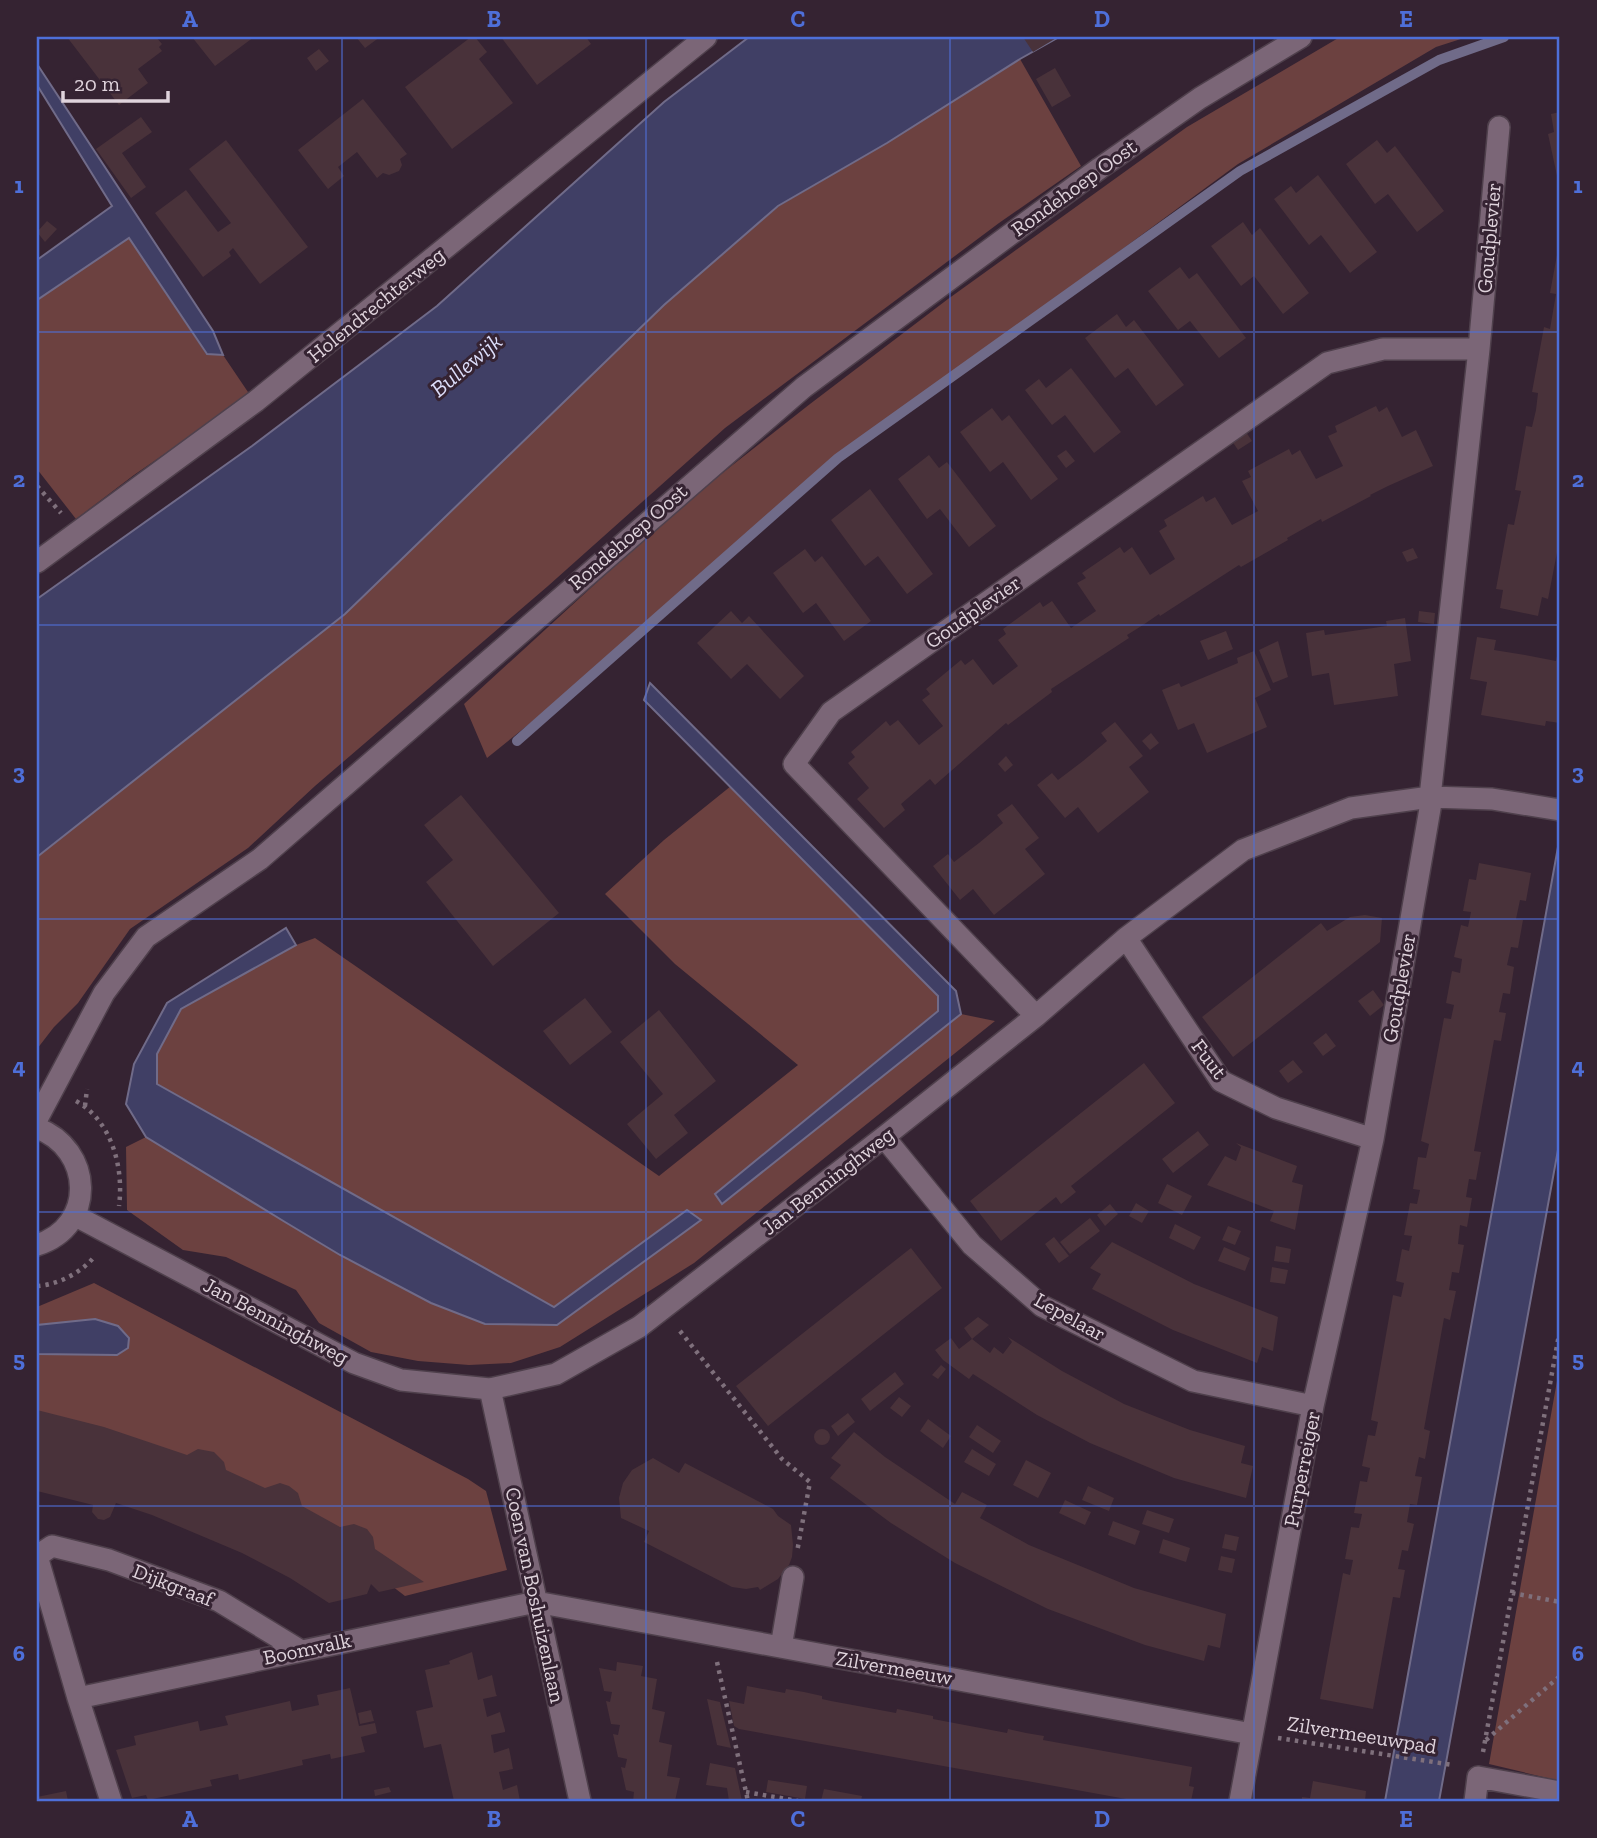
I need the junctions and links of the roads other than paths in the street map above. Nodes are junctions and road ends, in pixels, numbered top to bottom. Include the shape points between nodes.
1 (706, 37) edge
2 (1301, 37) edge
3 (1499, 127) dead end
4 (1479, 349) junction
5 (37, 562) edge
6 (1431, 797) junction
7 (1555, 809) edge
8 (1126, 938) junction
9 (1036, 1016) junction
10 (37, 1119) edge
11 (37, 1128) edge
12 (884, 1137) junction
13 (1373, 1139) junction
14 (74, 1215) junction
15 (37, 1245) edge
16 (490, 1389) junction
17 (1313, 1406) junction
18 (37, 1556) edge
19 (793, 1577) road end
20 (537, 1602) junction
21 (781, 1647) junction
22 (301, 1651) junction
23 (78, 1698) junction
24 (1252, 1734) junction
25 (1560, 1792) edge
26 (111, 1801) edge
27 (580, 1801) edge
28 (1240, 1801) edge
29 (1475, 1801) edge

1 - 5 street, Holendrechterweg via 256,401
2 - 10 street, Rondehoep Oost via 1144,137 804,387 260,859 146,937 104,993
3 - 4 street, Goudplevier
4 - 6 street, Goudplevier
4 - 9 street, Goudplevier via 1383,349 1327,363 831,712 794,764
6 - 7 street, Jan Benninghweg via 1492,799
6 - 8 street, Jan Benninghweg via 1351,808 1243,850
6 - 13 street, Goudplevier
8 - 9 street, Jan Benninghweg
8 - 13 street, Fuut via 1221,1080 1276,1108
9 - 12 street, Jan Benninghweg
11 - 14 street via 65,1145 75,1161 80,1198
12 - 16 street, Jan Benninghweg via 639,1327 556,1374
12 - 17 street, Lepelaar via 972,1245 1042,1306 1193,1381
13 - 17 street, Purperreiger
14 - 15 street via 63,1231
14 - 16 street, Jan Benninghweg via 354,1363 401,1380
16 - 20 street, Coen van Boshuizenlaan
17 - 24 street, Purperreiger
18 - 22 street, Dijkgraaf via 52,1546 109,1560 219,1601
18 - 23 street
19 - 21 street
20 - 21 street, Zilvermeeuw
20 - 22 street, Boomvalk
20 - 27 street, Coen van Boshuizenlaan
21 - 24 street, Zilvermeeuw
22 - 23 street, Boomvalk
23 - 26 street
24 - 28 street, Purperreiger
25 - 29 street via 1478,1777

